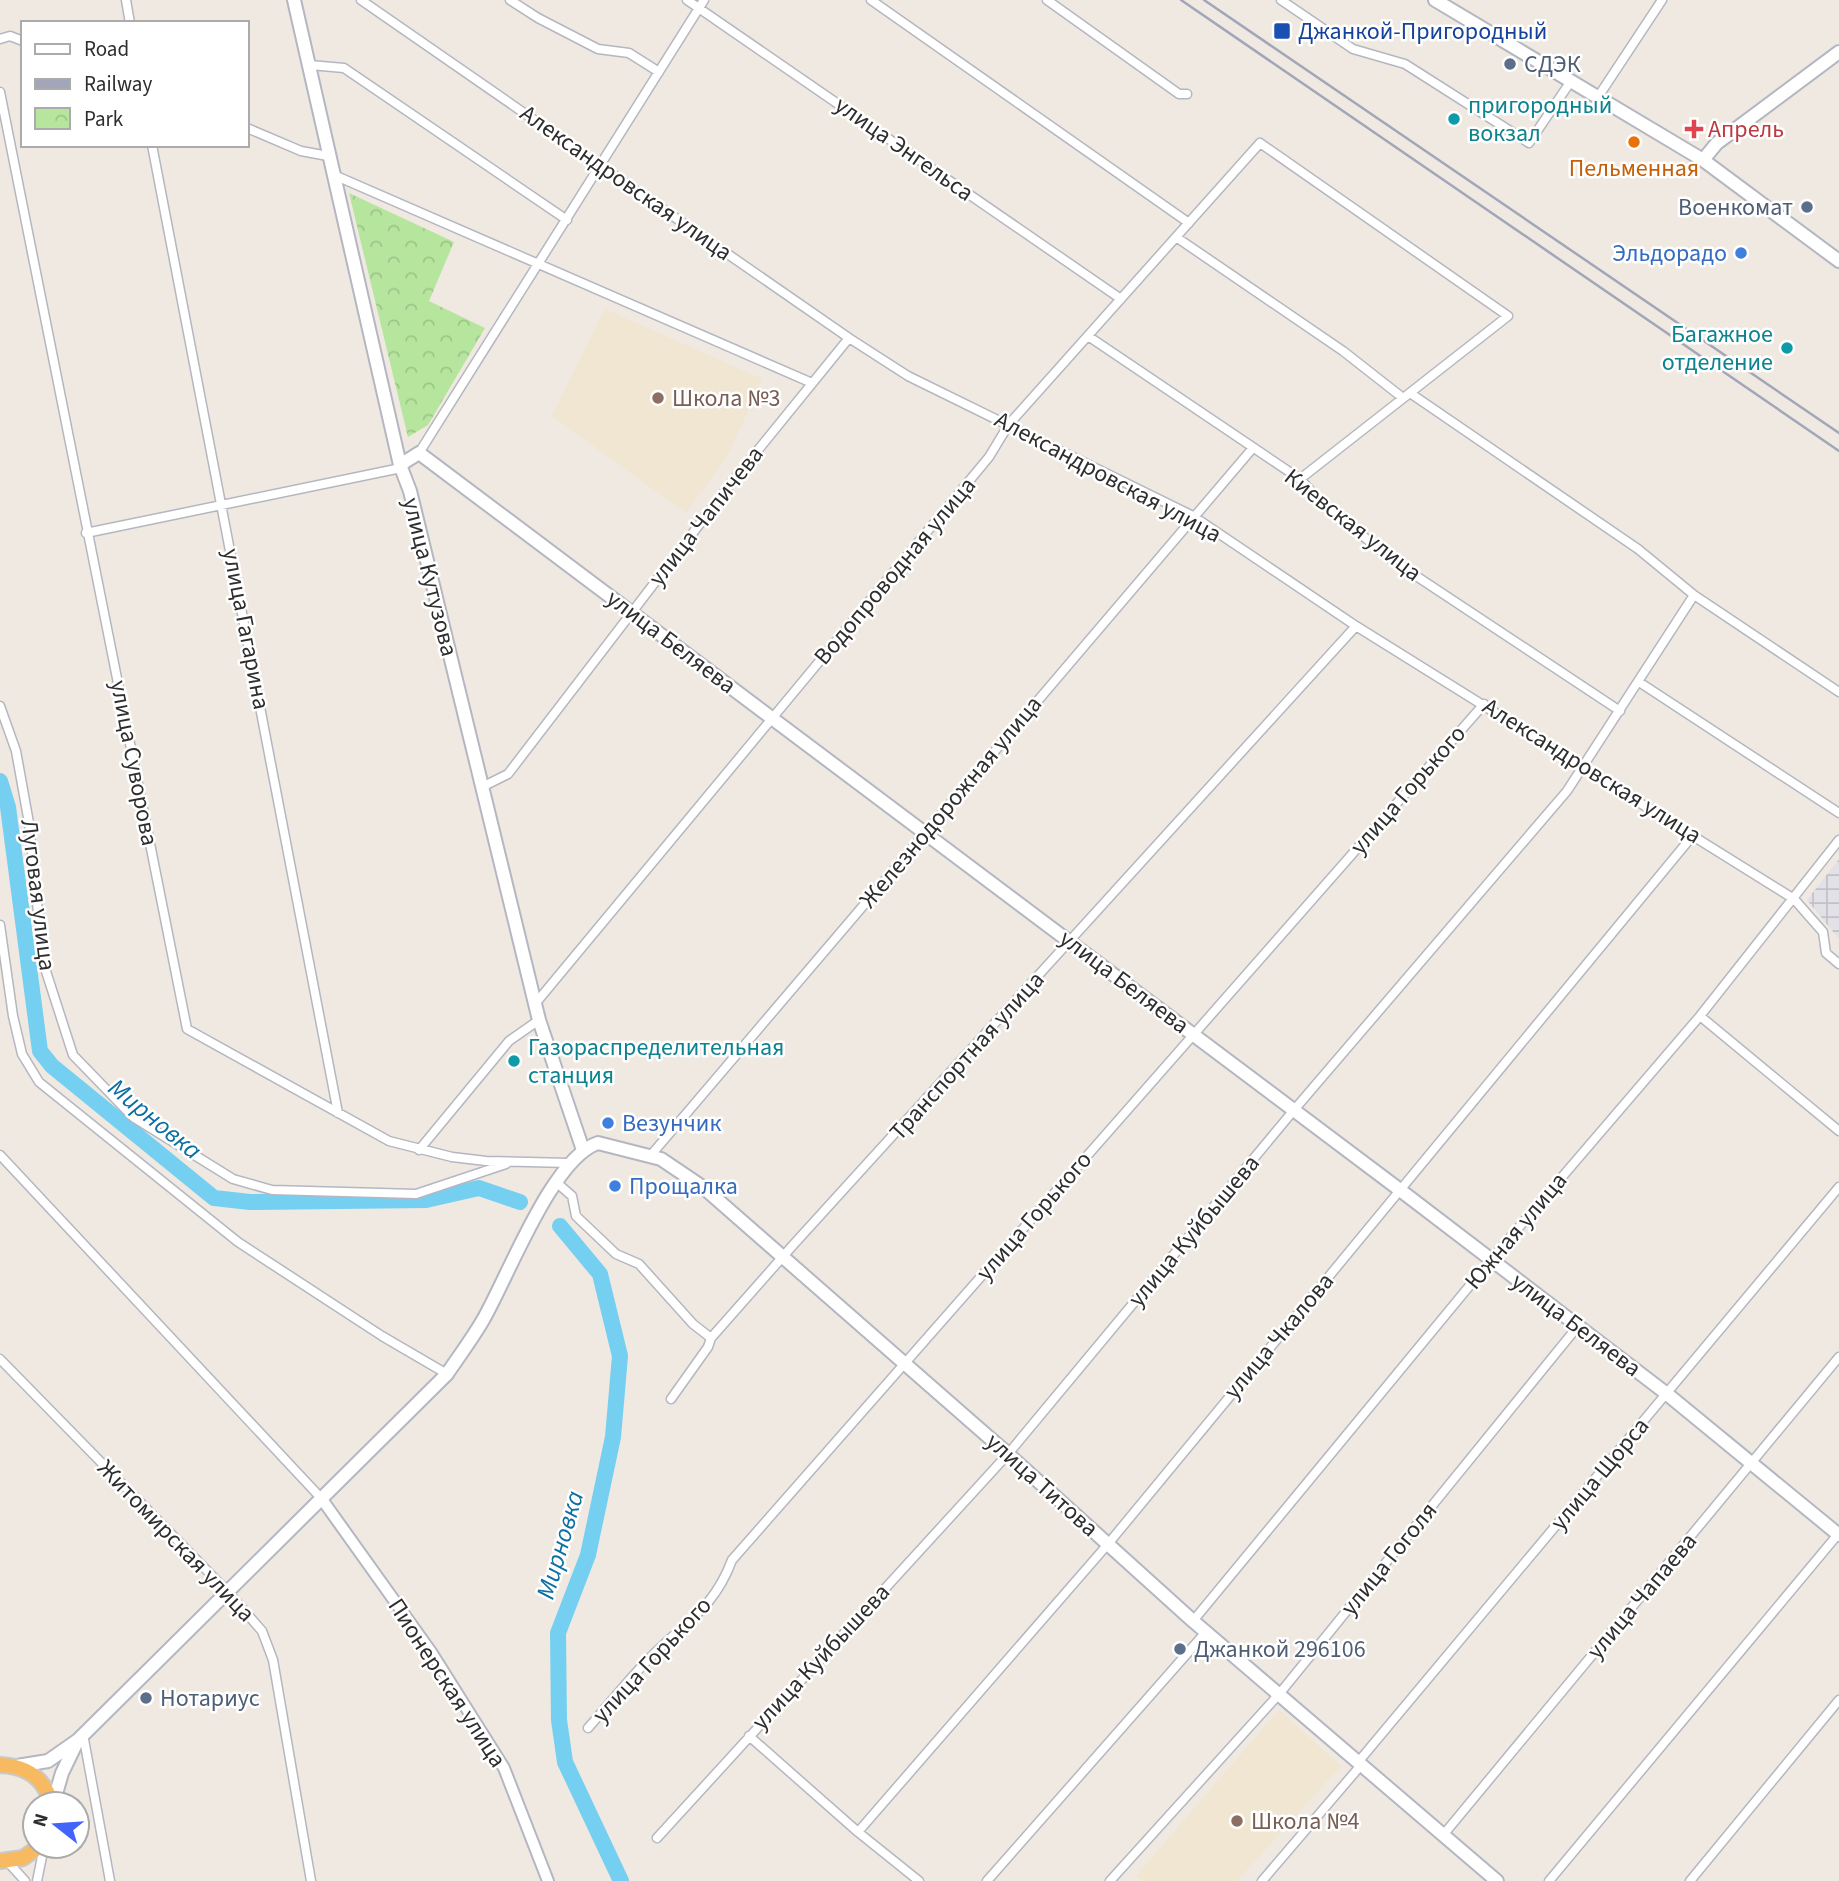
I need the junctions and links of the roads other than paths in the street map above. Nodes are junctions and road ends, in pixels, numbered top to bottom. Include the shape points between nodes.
1 (125, 0) edge
2 (294, 0) edge
3 (362, 0) edge
4 (510, 0) edge
5 (687, 0) edge
6 (704, 0) edge
7 (871, 0) edge
8 (1047, 0) edge
9 (1281, 0) edge
10 (1435, 0) edge
11 (1662, 0) edge
12 (699, 8) junction
13 (130, 21) edge
14 (0, 39) edge
15 (21, 40) edge
16 (1839, 52) edge
17 (310, 65) junction
18 (659, 72) junction
19 (1570, 80) junction
20 (0, 92) edge
21 (1187, 94) dead end
22 (1598, 97) junction
23 (248, 128) edge
24 (152, 147) edge
25 (328, 156) junction
26 (1703, 160) junction
27 (601, 165) junction
28 (332, 174) junction
29 (568, 220) junction
30 (1189, 223) junction
31 (1176, 237) junction
32 (1839, 261) edge
33 (539, 265) junction
34 (1121, 299) junction
35 (1088, 335) junction
36 (849, 338) junction
37 (812, 383) junction
38 (1407, 395) junction
39 (1009, 424) junction
40 (1252, 449) junction
41 (419, 453) junction
42 (400, 466) junction
43 (1300, 479) junction
44 (222, 505) junction
45 (1193, 516) junction
46 (86, 533) junction
47 (1695, 595) junction
48 (631, 612) junction
49 (1356, 626) junction
50 (1639, 682) junction
51 (1839, 692) edge
52 (1484, 704) junction
53 (0, 706) edge
54 (1620, 711) junction
55 (773, 719) junction
56 (1585, 766) junction
57 (482, 787) junction
58 (1839, 813) edge
59 (926, 833) junction
60 (1694, 834) junction
61 (1839, 840) edge
62 (1794, 899) junction
63 (0, 925) edge
64 (1071, 942) junction
65 (1839, 964) edge
66 (535, 1004) junction
67 (1700, 1016) junction
68 (539, 1020) junction
69 (1194, 1035) junction
70 (1294, 1110) junction
71 (338, 1113) junction
72 (1839, 1131) edge
73 (419, 1150) junction
74 (583, 1150) junction
75 (0, 1155) edge
76 (651, 1155) junction
77 (512, 1161) junction
78 (569, 1163) junction
79 (556, 1182) junction
80 (1839, 1187) edge
81 (1400, 1189) junction
82 (784, 1259) junction
83 (1490, 1261) junction
84 (1578, 1326) junction
85 (712, 1338) junction
86 (1839, 1357) edge
87 (0, 1359) edge
88 (905, 1365) junction
89 (447, 1374) junction
90 (1667, 1394) junction
91 (671, 1399) dead end
92 (1008, 1454) junction
93 (1751, 1465) junction
94 (321, 1498) junction
95 (1839, 1534) edge
96 (1108, 1544) junction
97 (227, 1591) junction
98 (1193, 1621) junction
99 (1206, 1632) junction
100 (1280, 1693) junction
101 (1839, 1700) edge
102 (588, 1728) dead end
103 (748, 1736) junction
104 (80, 1737) junction
105 (1361, 1762) junction
106 (0, 1765) edge
107 (17, 1766) junction
108 (46, 1790) edge
109 (57, 1790) edge
110 (858, 1832) junction
111 (1444, 1834) junction
112 (657, 1838) dead end
113 (40, 1860) edge
114 (4, 1861) edge
115 (24, 1881) edge
116 (37, 1881) edge
117 (110, 1881) edge
118 (311, 1881) edge
119 (548, 1881) edge
120 (919, 1881) edge
121 (988, 1881) edge
122 (1110, 1881) edge
123 (1262, 1881) edge
124 (1497, 1881) edge
125 (1549, 1881) edge
126 (1690, 1881) edge

1 - 13 street
2 - 17 main road, улица Кутузова
3 - 27 street, Александровская улица
4 - 18 street via 598,49 629,53
5 - 12 street, улица Энгельса
6 - 12 street
7 - 30 street
8 - 21 street via 1179,94
9 - 19 street via 1353,49 1405,64 1529,143
10 - 19 main road
11 - 22 street
12 - 18 street
12 - 34 street, улица Энгельса
14 - 15 street via 10,36
16 - 26 main road via 1717,143
17 - 25 main road, улица Кутузова
17 - 29 street via 344,68
18 - 27 street
19 - 22 main road
20 - 46 street, улица Суворова
22 - 26 main road
23 - 25 street via 301,151
24 - 44 street, улица Гагарина
25 - 28 main road, улица Кутузова
26 - 32 main road
27 - 29 street
27 - 36 street, Александровская улица
28 - 33 street
28 - 42 main road, улица Кутузова
29 - 33 street
30 - 31 street, Водопроводная улица
30 - 38 street, Водопроводная улица via 1260,143 1508,316
31 - 34 street, Водопроводная улица
31 - 38 street
33 - 37 street
33 - 41 street
34 - 35 street, Водопроводная улица
35 - 39 street, Водопроводная улица
35 - 40 street, Киевская улица
36 - 37 street, улица Чапичева
36 - 39 street, Александровская улица via 908,376
37 - 48 street, улица Чапичева
38 - 43 street
38 - 47 street via 1638,548
39 - 45 street, Александровская улица
39 - 55 street, Водопроводная улица via 989,457
40 - 43 street, Киевская улица
40 - 45 street, Железнодорожная улица
41 - 42 main road
41 - 48 main road, улица Беляева
42 - 44 street
42 - 57 main road, улица Кутузова via 410,491
43 - 54 street, Киевская улица via 1392,560
44 - 46 street
44 - 71 street, улица Гагарина
45 - 49 street, Александровская улица
45 - 59 street, Железнодорожная улица
46 - 71 street, улица Суворова via 187,1028
47 - 50 street, улица Куйбышева
47 - 51 street
48 - 55 main road, улица Беляева
48 - 57 street, улица Чапичева via 508,774
49 - 52 street, Александровская улица
49 - 64 street, Транспортная улица
50 - 54 street, улица Куйбышева
50 - 58 street
52 - 56 street, Александровская улица
52 - 69 street, улица Горького
53 - 77 street, Луговая улица via 16,751 29,823 43,962 60,1015 73,1055 133,1117 233,1179 272,1190 416,1194
54 - 56 street, улица Куйбышева
55 - 59 main road, улица Беляева
55 - 66 street, Водопроводная улица
56 - 60 street, Александровская улица
56 - 70 street, улица Куйбышева
57 - 66 main road, улица Кутузова
59 - 64 main road, улица Беляева
59 - 76 street, Железнодорожная улица
60 - 62 street, Александровская улица
60 - 81 street, улица Чкалова
61 - 62 street, Южная улица
62 - 65 street, Александровская улица via 1823,932 1826,953
62 - 67 street, Южная улица
63 - 89 street via 22,1054 39,1082 238,1242
64 - 69 main road, улица Беляева
64 - 82 street, Транспортная улица
66 - 68 main road, улица Кутузова
67 - 72 street
67 - 83 street, Южная улица
68 - 73 street via 509,1041
68 - 74 main road, улица Кутузова
69 - 70 main road, улица Беляева
69 - 88 street, улица Горького
70 - 81 main road, улица Беляева
70 - 92 street, улица Куйбышева
71 - 73 street, улица Суворова via 389,1141
73 - 77 street, улица Суворова
74 - 76 main road, улица Титова via 598,1143
74 - 78 main road
75 - 94 street
76 - 82 main road, улица Титова via 704,1188
77 - 78 street, улица Суворова
78 - 79 main road
79 - 85 street via 572,1196 576,1216 616,1254 639,1264 692,1324
79 - 89 main road via 483,1321
80 - 90 street, улица Щорса
81 - 83 main road, улица Беляева
81 - 96 street, улица Чкалова
82 - 85 street, Транспортная улица
82 - 88 main road, улица Титова
83 - 84 main road, улица Беляева
83 - 98 street, Южная улица
84 - 90 main road, улица Беляева
84 - 100 street, улица Гоголя
85 - 91 street, Транспортная улица
86 - 93 street, улица Чапаева
87 - 97 street, Житомирская улица
88 - 92 main road, улица Титова
88 - 102 street, улица Горького via 732,1560 725,1580 696,1619 660,1647
89 - 94 main road
90 - 93 main road, улица Беляева
90 - 105 street, улица Щорса
92 - 96 main road, улица Титова
92 - 103 street, улица Куйбышева
93 - 95 main road, улица Беляева
93 - 111 street, улица Чапаева
94 - 97 main road
94 - 119 street, Пионерская улица via 431,1652 504,1768
95 - 125 street
96 - 98 main road, улица Титова
96 - 110 street, улица Чкалова
97 - 104 main road
97 - 118 street, Житомирская улица via 262,1632 272,1660
98 - 99 main road, улица Титова
99 - 100 main road, улица Титова
99 - 121 street
100 - 105 main road, улица Титова
100 - 122 street, улица Гоголя
101 - 126 street
103 - 110 street
103 - 112 street, улица Куйбышева
104 - 107 main road via 48,1761
104 - 109 main road
104 - 117 street
105 - 111 main road, улица Титова
105 - 123 street, улица Щорса
106 - 107 highway
107 - 108 highway via 41,1780
110 - 120 street
111 - 124 main road, улица Титова
113 - 116 street
114 - 115 street

